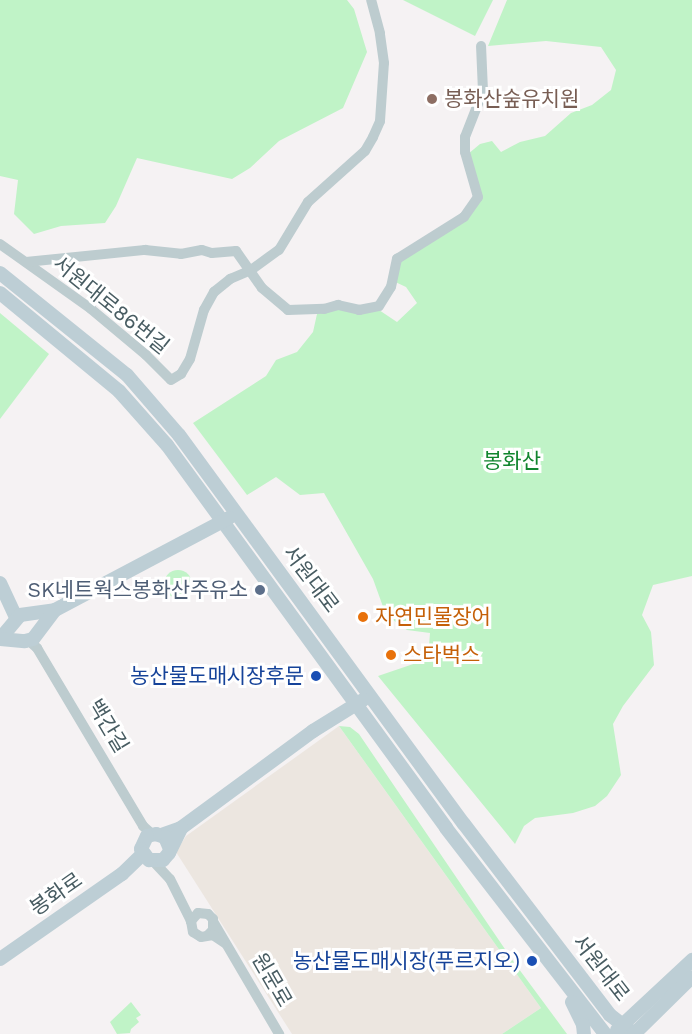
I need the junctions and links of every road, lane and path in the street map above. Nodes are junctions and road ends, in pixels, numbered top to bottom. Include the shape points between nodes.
1 (371, 0) edge
2 (481, 46) dead end
3 (0, 244) edge
4 (26, 262) junction
5 (250, 270) junction
6 (0, 273) edge
7 (0, 293) edge
8 (235, 514) junction
9 (223, 522) junction
10 (0, 583) edge
11 (28, 629) junction
12 (0, 639) edge
13 (371, 694) junction
14 (355, 705) junction
15 (181, 828) junction
16 (148, 847) junction
17 (169, 851) junction
18 (201, 913) junction
19 (191, 921) junction
20 (214, 923) junction
21 (208, 935) junction
22 (229, 947) junction
23 (0, 959) edge
24 (692, 960) edge
25 (559, 976) junction
26 (689, 985) edge
27 (626, 1032) edge
28 (279, 1034) edge
29 (584, 1034) edge
30 (605, 1034) edge

1 - 5 street, 서원대로86번길 via 384,63 380,121 373,137 364,152 308,202 279,250
2 - 5 street, 서원대로86번길 via 483,91 465,137 465,152 478,197 464,217 397,259 391,287 379,306 359,310 338,305 288,310 262,288
3 - 4 street, 서원대로86번길
4 - 5 street, 서원대로86번길 via 145,250 181,254 227,250 236,251
4 - 5 street, 서원대로86번길 via 91,309 171,380 181,374 189,359 204,310 214,292
6 - 8 street, 서원대로 via 127,375 179,435
7 - 9 street, 서원대로 via 119,391 167,445
8 - 9 street
8 - 13 street, 서원대로
9 - 11 street via 56,610
9 - 14 street, 서원대로
10 - 11 street
11 - 12 street
11 - 16 street, 백간길
13 - 14 street
13 - 27 street, 서원대로 via 464,824
14 - 15 street via 313,731
14 - 25 street, 서원대로
15 - 16 street
15 - 17 street
16 - 17 street via 163,860
16 - 17 street via 167,840
16 - 19 street, 백간길
16 - 23 street, 봉화로
17 - 18 street, 원문로 via 172,869
18 - 19 street
18 - 20 street, 원문로 via 208,914
19 - 21 street, 원문로 via 193,933
20 - 21 street
20 - 22 street, 원문로
21 - 22 street, 원문로
22 - 28 street, 원문로
24 - 27 street
25 - 29 street
25 - 30 street, 서원대로
26 - 27 street

